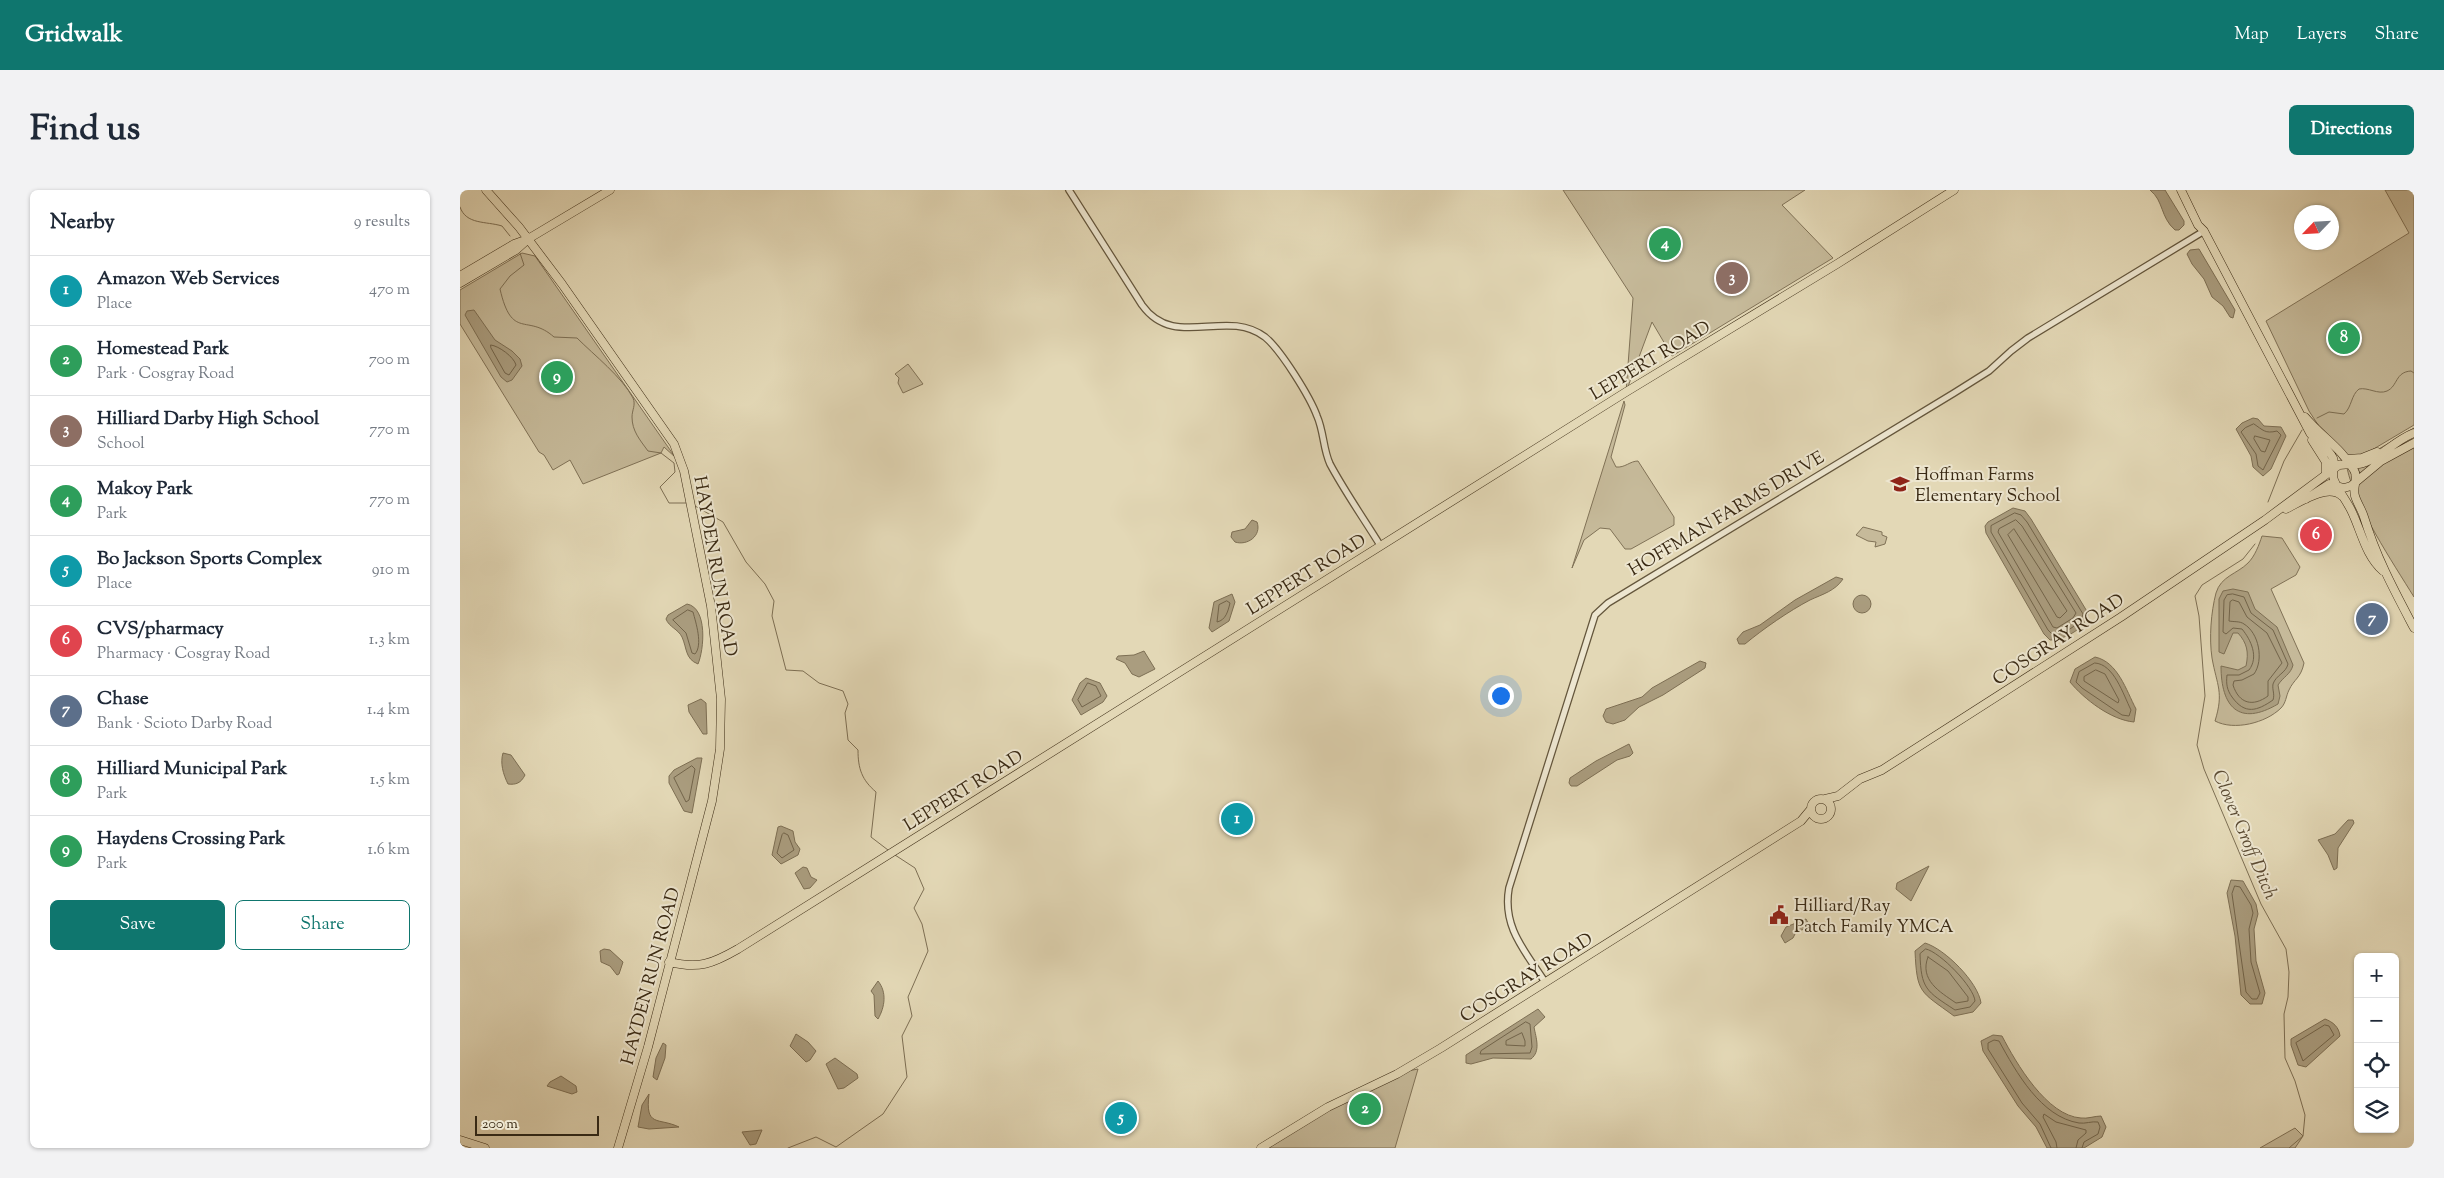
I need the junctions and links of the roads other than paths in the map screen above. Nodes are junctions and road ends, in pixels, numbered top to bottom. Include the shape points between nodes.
1 (486, 190) edge
2 (610, 190) edge
3 (1069, 190) edge
4 (1954, 190) edge
5 (2181, 190) edge
6 (2186, 190) edge
7 (2204, 231) junction
8 (528, 239) junction
9 (460, 276) edge
10 (460, 283) edge
11 (2297, 407) junction
12 (2310, 433) junction
13 (2414, 433) edge
14 (2414, 443) edge
15 (2349, 463) junction
16 (2336, 467) junction
17 (2326, 474) junction
18 (2354, 483) junction
19 (2337, 485) junction
20 (2345, 498) junction
21 (2306, 499) junction
22 (2265, 520) junction
23 (1380, 546) junction
24 (2383, 571) junction
25 (2414, 628) edge
26 (1866, 779) junction
27 (1825, 800) junction
28 (1810, 809) junction
29 (1831, 809) junction
30 (1816, 818) junction
31 (1801, 821) junction
32 (669, 962) junction
33 (1545, 982) junction
34 (460, 1140) edge
35 (485, 1148) edge
36 (618, 1148) edge
37 (1262, 1148) edge

1 - 8 main road, HAYDEN RUN ROAD
2 - 8 main road
3 - 23 street via 1142,305 1153,316 1165,324 1181,328 1236,326 1260,334 1272,344 1312,405 1330,464
4 - 23 main road, LEPPERT ROAD
5 - 7 main road
6 - 7 main road
7 - 11 main road
7 - 33 street, HOFFMAN FARMS DRIVE via 2028,338 1989,371 1954,394 1608,603 1596,615 1506,901 1512,928
8 - 9 main road
8 - 10 main road via 516,250
8 - 32 main road, HAYDEN RUN ROAD via 674,444 684,471 705,570 720,681 720,749 712,801
11 - 12 main road
11 - 15 main road
12 - 16 main road via 2330,452
12 - 17 main road via 2326,462
13 - 15 main road via 2367,462
14 - 18 main road via 2381,461
15 - 16 main road
15 - 18 main road via 2356,472
16 - 17 main road, COSGRAY ROAD
16 - 19 main road via 2333,476
17 - 22 main road, COSGRAY ROAD
18 - 19 main road, COSGRAY ROAD via 2344,488
18 - 24 main road via 2354,494
19 - 20 main road
19 - 21 main road, COSGRAY ROAD via 2329,484
20 - 21 main road, COSGRAY ROAD via 2331,491
20 - 24 main road via 2367,548
21 - 22 main road, COSGRAY ROAD
22 - 26 main road, COSGRAY ROAD via 2033,674
23 - 32 main road, LEPPERT ROAD via 738,949 709,964 692,966
24 - 25 main road
26 - 27 main road, COSGRAY ROAD
26 - 29 main road, COSGRAY ROAD
27 - 28 main road via 1815,800
27 - 29 main road
28 - 30 main road
28 - 31 main road, COSGRAY ROAD
29 - 30 main road via 1827,817
30 - 31 main road, COSGRAY ROAD
31 - 33 main road, COSGRAY ROAD
32 - 36 main road, HAYDEN RUN ROAD
33 - 37 main road, COSGRAY ROAD via 1403,1071 1328,1107
34 - 35 main road

